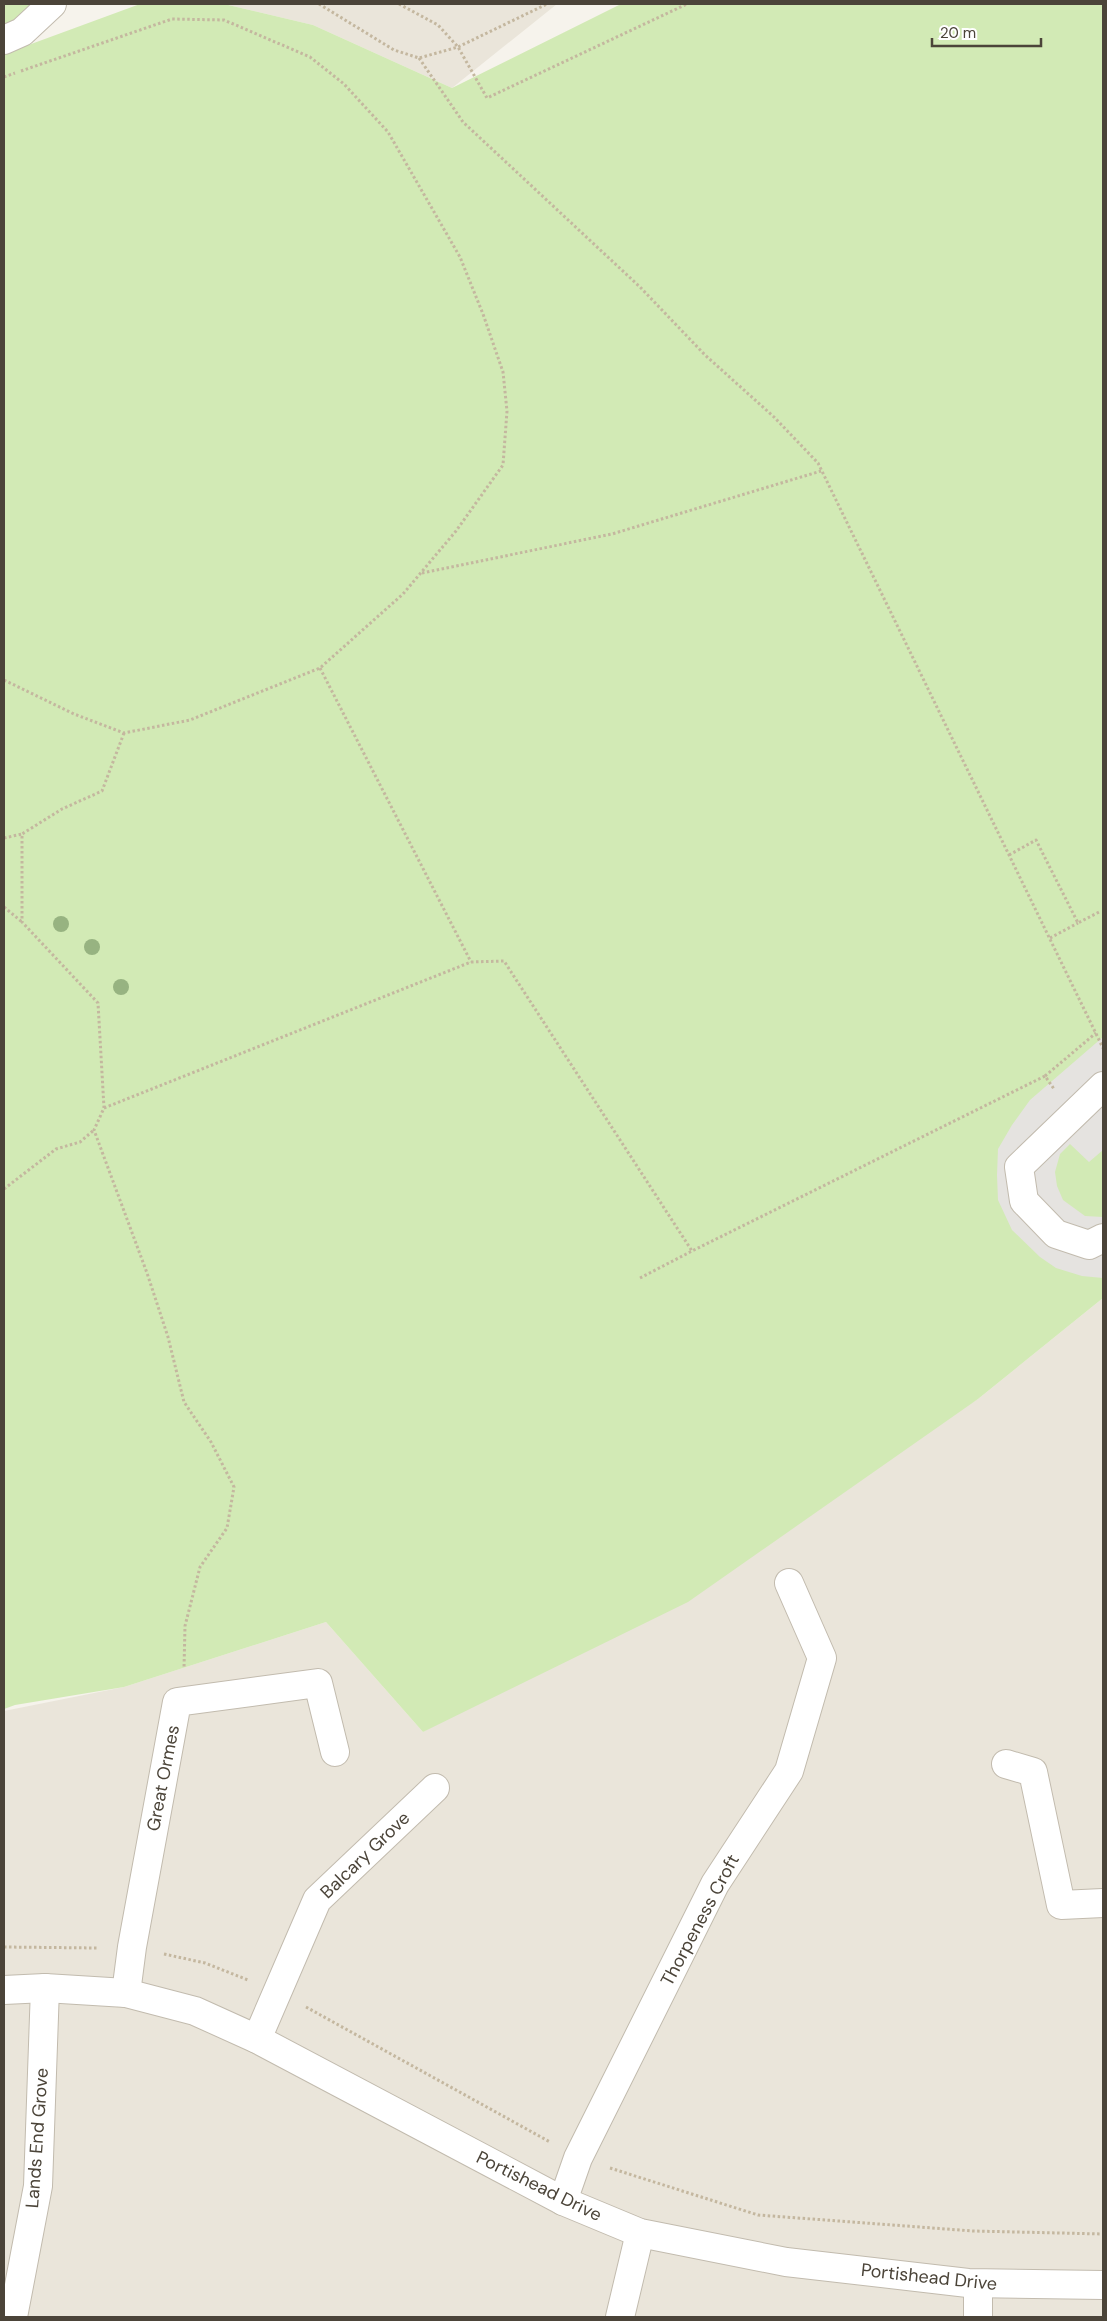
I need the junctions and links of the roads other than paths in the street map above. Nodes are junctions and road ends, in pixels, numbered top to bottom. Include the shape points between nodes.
1 (52, 4) edge
2 (4, 40) edge
3 (1103, 1086) edge
4 (1103, 1238) edge
5 (789, 1583) dead end
6 (335, 1752) dead end
7 (1006, 1764) dead end
8 (435, 1788) dead end
9 (1103, 1903) edge
10 (45, 1988) junction
11 (4, 1990) edge
12 (126, 1993) junction
13 (258, 2039) junction
14 (563, 2201) junction
15 (640, 2233) junction
16 (978, 2284) junction
17 (1103, 2285) edge
18 (13, 2317) edge
19 (620, 2317) edge
20 (978, 2317) edge

1 - 2 street via 22,32
3 - 4 street via 1019,1166 1024,1201 1056,1234 1089,1245
5 - 14 street, Thorpeness Croft via 822,1658 789,1771 715,1884 578,2158
6 - 12 street, Great Ormes via 318,1683 178,1702
7 - 9 street via 1033,1772 1061,1905
8 - 13 street, Balcary Grove via 317,1900
10 - 11 street, Portishead Drive
10 - 12 street, Portishead Drive
10 - 18 street, Lands End Grove via 38,2186
12 - 13 street, Portishead Drive via 194,2011
13 - 14 street, Portishead Drive
14 - 15 street, Portishead Drive
15 - 16 street, Portishead Drive via 786,2262
15 - 19 street
16 - 17 street, Portishead Drive
16 - 20 street

